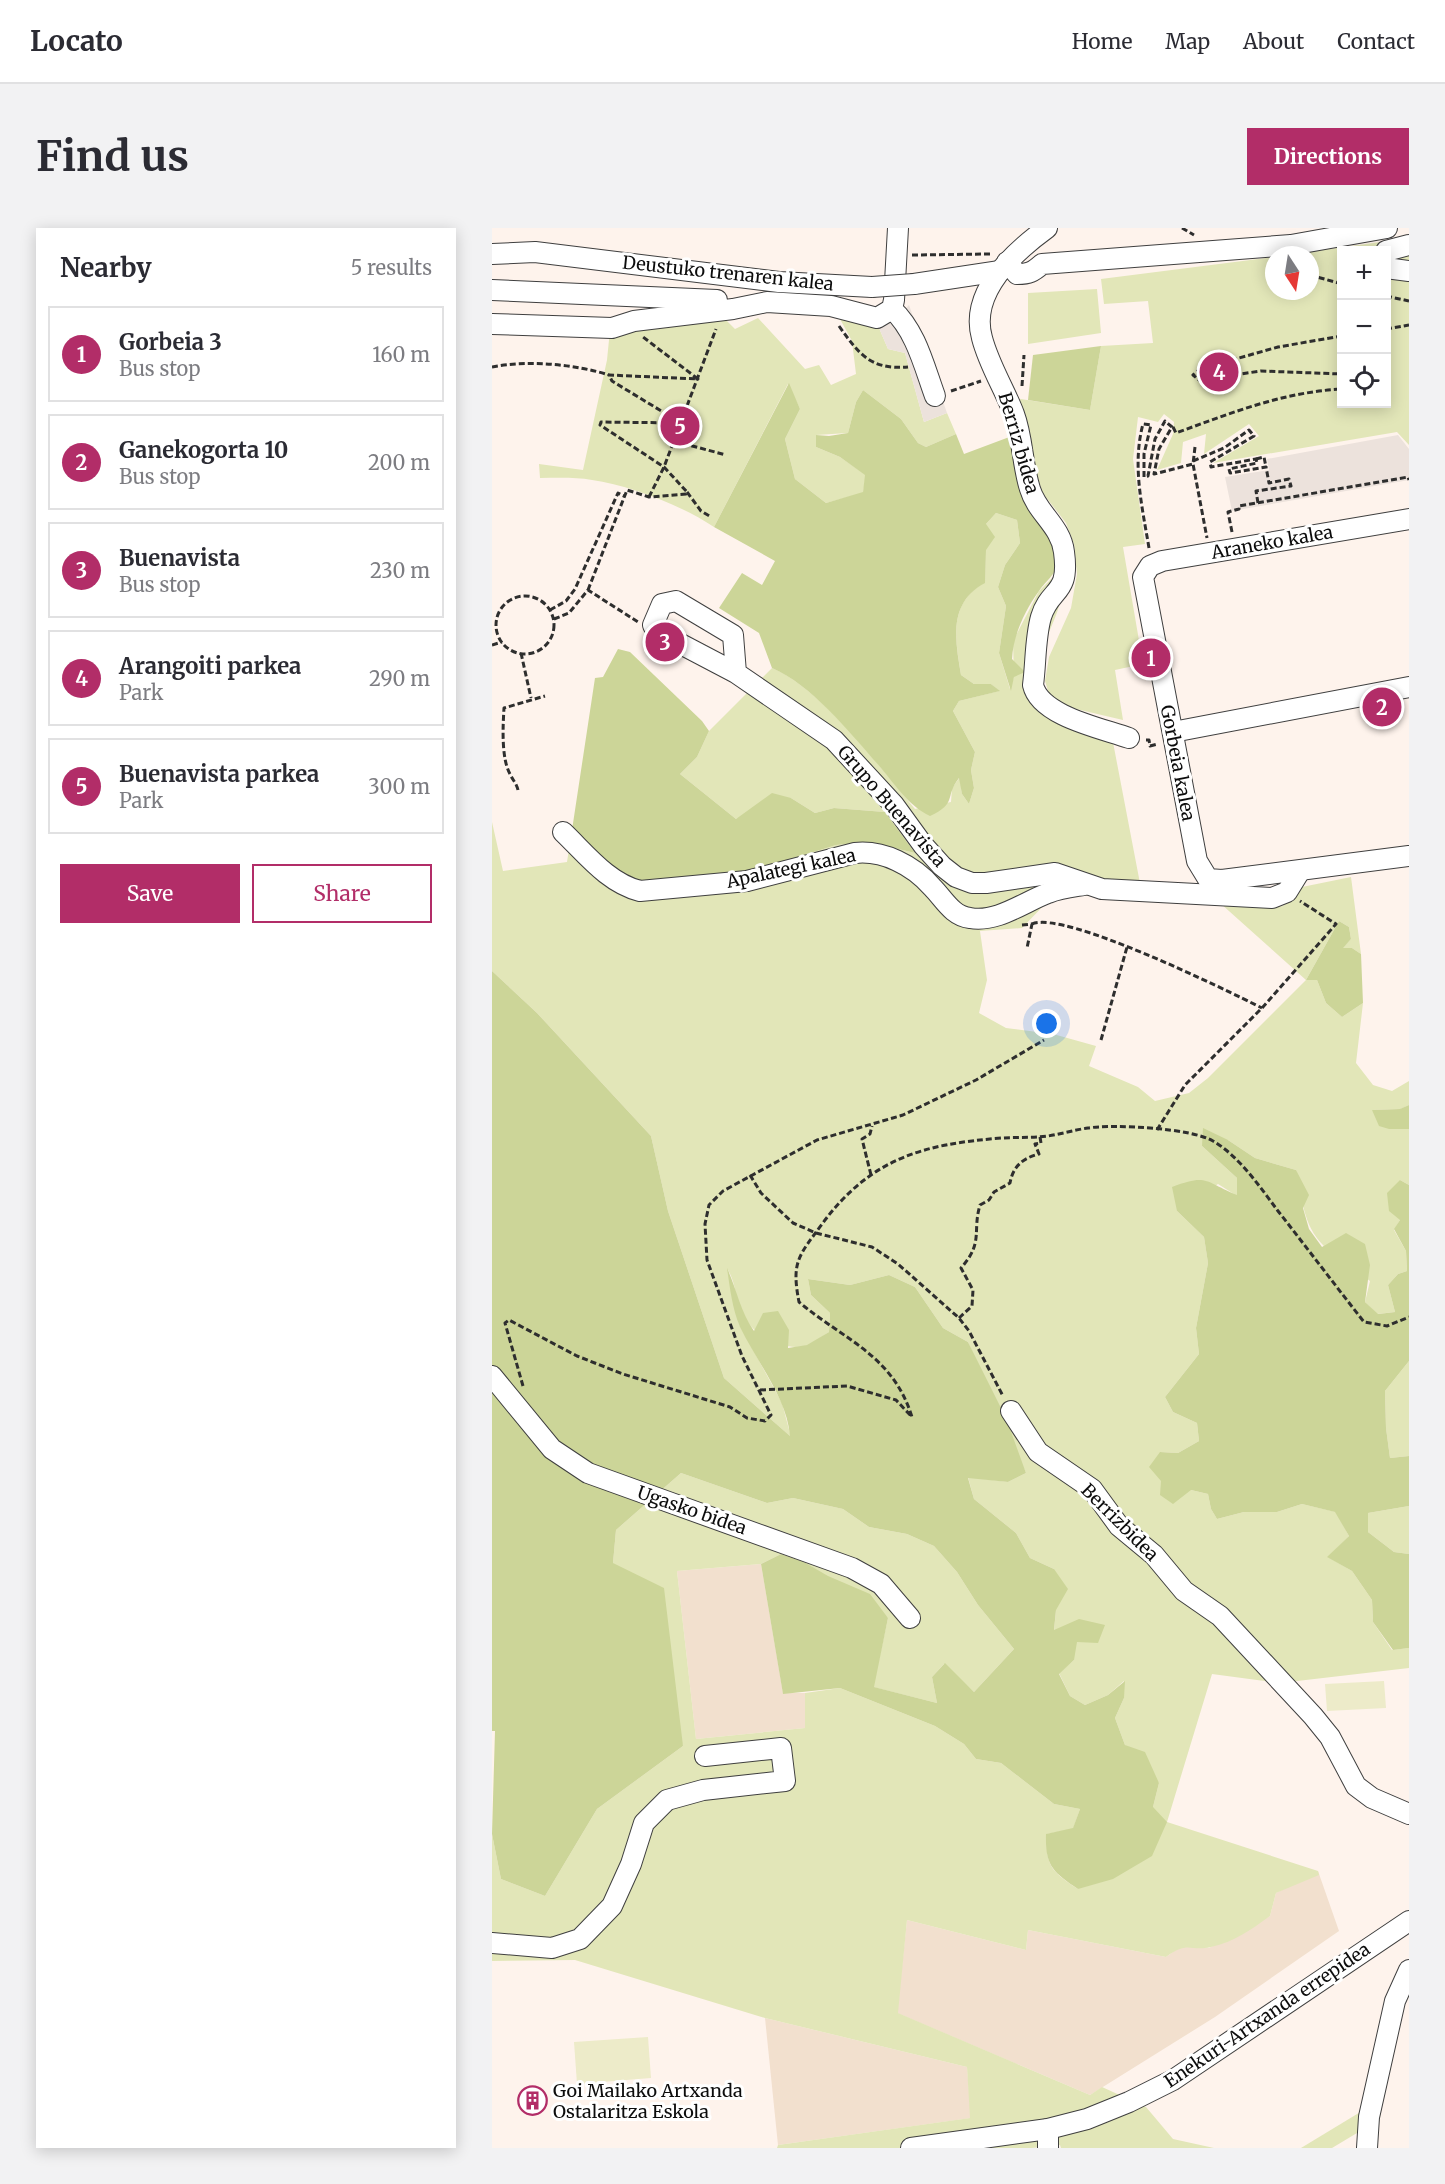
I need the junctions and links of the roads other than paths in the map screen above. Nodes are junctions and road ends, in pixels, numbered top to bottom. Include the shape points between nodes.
1 (898, 228) edge
2 (1047, 228) edge
3 (1387, 228) edge
4 (1409, 245) edge
5 (1391, 250) edge
6 (492, 254) edge
7 (1003, 267) junction
8 (1391, 269) edge
9 (1409, 271) edge
10 (800, 283) junction
11 (492, 290) edge
12 (767, 302) junction
13 (807, 304) junction
14 (684, 307) junction
15 (892, 309) junction
16 (492, 324) edge
17 (938, 395) road end
18 (1409, 521) edge
19 (1143, 577) joint
20 (736, 673) junction
21 (1409, 687) edge
22 (1166, 734) junction
23 (1134, 740) road end
24 (563, 832) dead end
25 (1409, 856) edge
26 (1300, 871) junction
27 (1084, 885) junction
28 (497, 1383) edge
29 (1011, 1411) road end
30 (910, 1618) dead end
31 (705, 1756) dead end
32 (1409, 1814) edge
33 (1409, 1921) edge
34 (492, 1943) edge
35 (1409, 1970) edge
36 (1402, 2007) edge
37 (1370, 2117) junction
38 (1048, 2138) edge
39 (911, 2148) edge
40 (1367, 2148) edge
41 (1379, 2148) edge

1 - 15 street
2 - 7 street
3 - 7 street via 1291,245 1042,264 1032,273 1024,274
4 - 5 street
6 - 10 street, Deustuko trenaren kalea via 535,252
7 - 10 street, Deustuko trenaren kalea, bridge via 914,284 872,287
7 - 23 street, Berriz bidea via 987,295 979,320 981,337 1011,407 1023,445 1030,489 1043,514 1054,525 1064,550 1065,579 1041,618 1035,695 1056,712
8 - 9 street
10 - 13 street
11 - 14 street
12 - 13 street
12 - 14 street
12 - 14 street via 733,309
13 - 15 street via 876,318
14 - 16 street via 612,328
15 - 17 street via 904,320
18 - 19 street, Araneko kalea via 1162,561 1150,566
19 - 22 street, Gorbeia kalea
20 - 20 street, Grupo Buenavista via 656,631 653,625 662,604 676,601 733,635
20 - 27 street, Grupo Buenavista via 834,740 894,805 922,845 956,877 986,883 1055,873
21 - 22 street
22 - 26 street, Gorbeia kalea via 1204,876 1222,880
24 - 27 street, Apalategi kalea via 607,875 626,888 640,891 747,881 870,852 904,865 930,884 958,916 972,919 1006,913 1060,888
25 - 26 street
26 - 27 street, Grupo Buenavista via 1287,892 1272,898 1102,890
28 - 30 street, Ugasko bidea via 552,1449 588,1473 852,1568 881,1584
29 - 32 street, Berrizbidea via 1038,1452 1092,1489 1119,1526 1154,1555 1184,1591 1220,1616 1267,1666 1330,1737 1356,1786 1372,1798
31 - 34 street via 781,1749 784,1781 703,1790 667,1800 644,1823 612,1906 580,1939 552,1948
33 - 38 street, Enekuri-Artxanda errepidea via 1173,2080
35 - 36 street
36 - 37 street
37 - 40 street
37 - 41 street
38 - 39 street, Enekuri-Artxanda errepidea

